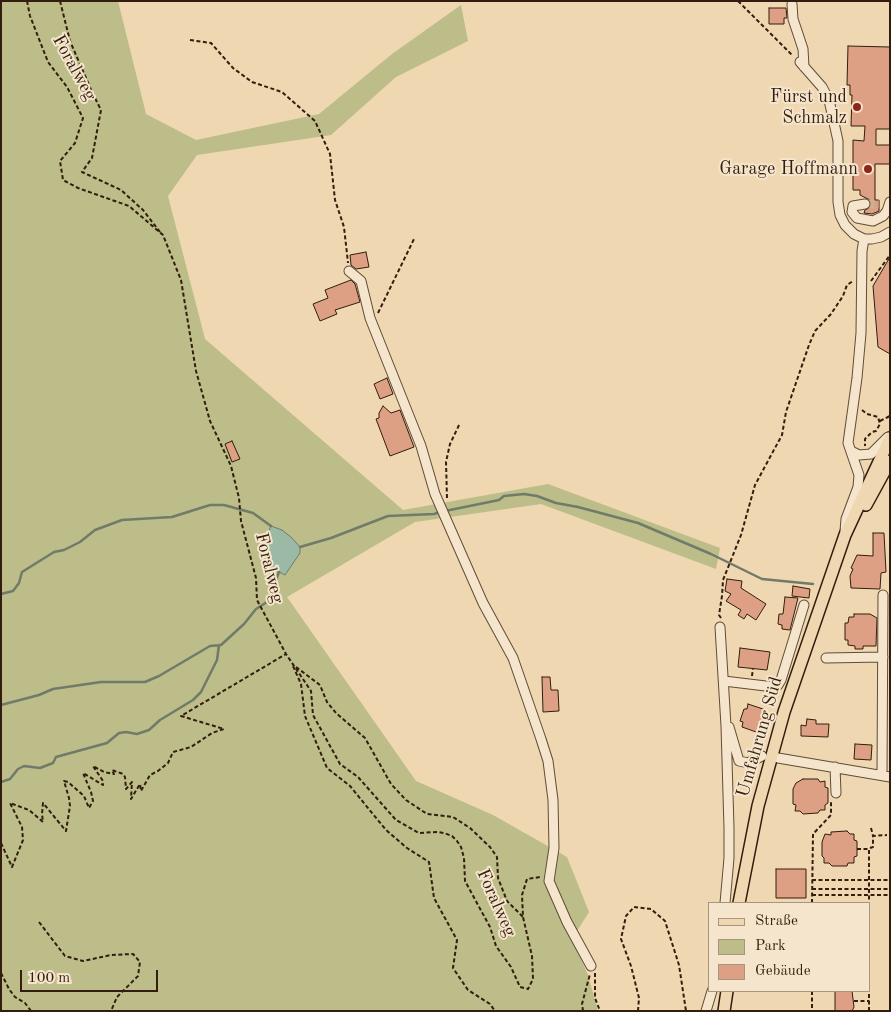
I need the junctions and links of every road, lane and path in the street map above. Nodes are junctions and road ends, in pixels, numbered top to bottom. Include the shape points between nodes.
1 (27, 1) edge
2 (60, 1) edge
3 (738, 1) edge
4 (792, 4) dead end
5 (190, 40) dead end
6 (802, 64) junction
7 (890, 201) edge
8 (865, 204) dead end
9 (879, 204) tunnel mouth
10 (890, 232) edge
11 (163, 235) junction
12 (414, 239) dead end
13 (864, 239) junction
14 (890, 255) edge
15 (349, 271) joint
16 (855, 281) dead end
17 (867, 282) dead end
18 (373, 325) junction
19 (862, 409) dead end
20 (890, 415) edge
21 (880, 421) junction
22 (460, 423) dead end
23 (890, 437) edge
24 (865, 448) dead end
25 (851, 451) junction
26 (890, 461) edge
27 (442, 507) junction
28 (845, 535) junction
29 (829, 584) junction
30 (883, 595) dead end
31 (804, 605) dead end
32 (721, 623) joint
33 (286, 654) junction
34 (884, 657) junction
35 (826, 658) dead end
36 (292, 664) junction
37 (724, 681) junction
38 (726, 726) junction
39 (762, 756) dead end
40 (778, 758) dead end
41 (835, 767) junction
42 (887, 778) edge
43 (833, 794) joint
44 (871, 828) dead end
45 (887, 835) dead end
46 (873, 836) junction
47 (1, 843) edge
48 (857, 849) dead end
49 (869, 849) junction
50 (550, 876) junction
51 (812, 880) junction
52 (869, 880) junction
53 (890, 880) edge
54 (812, 889) junction
55 (869, 889) junction
56 (890, 889) edge
57 (812, 895) junction
58 (869, 895) junction
59 (890, 895) edge
60 (724, 902) edge
61 (739, 902) edge
62 (812, 902) edge
63 (869, 902) edge
64 (523, 917) junction
65 (39, 922) dead end
66 (591, 966) junction
67 (1, 972) edge
68 (712, 992) edge
69 (727, 992) edge
70 (812, 992) edge
71 (869, 992) edge
72 (854, 1001) dead end
73 (869, 1001) junction
74 (31, 1011) edge
75 (112, 1011) edge
76 (495, 1011) edge
77 (582, 1011) edge
78 (600, 1011) edge
79 (638, 1011) edge
80 (686, 1011) edge
81 (706, 1011) edge
82 (724, 1011) edge
83 (812, 1011) edge
84 (869, 1011) edge

1 - 11 path, Foralweg via 48,62 67,87 83,118 75,143 60,161 62,180 129,206
2 - 11 path via 70,41 101,110 92,158 82,172 121,190
3 - 6 path
4 - 6 street via 793,19 803,49
5 - 15 path via 211,43 233,68 252,82 282,92 316,121 330,154
6 - 13 street via 822,87 833,115 838,141 840,215 845,225
7 - 8 street via 883,216 873,221 857,218 852,212 853,206
7 - 9 street
10 - 13 street
11 - 33 path, Foralweg via 181,280 198,379 210,420 231,466 258,600
12 - 18 path
13 - 25 street via 861,333 848,443
14 - 17 path via 872,281
15 - 18 street via 361,281
16 - 32 path via 847,285 839,302 815,331 786,412 782,435 755,485 741,535 722,580
18 - 27 street
19 - 21 path
20 - 21 path
21 - 24 path via 879,428 865,439
22 - 27 path via 446,462 447,499
23 - 25 street via 871,454 859,455
23 - 28 main road, Umfahrung Süd
25 - 28 street via 859,475
26 - 29 main road, Umfahrung Süd
27 - 50 street via 483,602 513,658 548,761 554,826
28 - 29 main road, Umfahrung Süd
29 - 61 main road, Umfahrung Süd via 773,745
30 - 34 street
31 - 37 street via 778,685
32 - 37 street
33 - 36 path, Foralweg
33 - 47 path via 181,716 224,729 191,747 173,752 168,762 150,775 141,791 140,784 131,799 132,782 126,789 123,774 112,770 114,774 104,772 93,766 103,785 83,773 93,801 89,808 84,796 64,781 70,806 66,831 43,803 43,822 29,810 10,803 22,827 23,840 12,867
34 - 35 street
34 - 42 street
36 - 64 path via 320,685 327,702 365,738 391,784 406,800 427,814 453,817 490,847 497,857 498,878 507,901
36 - 64 path, Foralweg via 311,691 313,715 340,764 358,777 396,820 419,833 437,832 452,836 461,847 465,881 490,927 496,946 520,987 528,989 533,979 532,956
36 - 76 path via 301,684 305,716 327,768 350,786 386,830 429,862 434,898 458,940 453,968 468,990
37 - 38 street
38 - 39 street via 730,728 739,761 748,763
38 - 60 street via 730,858
40 - 41 street
41 - 42 street
41 - 43 street
43 - 51 path via 831,815 813,834
44 - 46 path
45 - 46 path
46 - 49 path via 873,847
48 - 49 path
49 - 52 path
50 - 64 path, Foralweg via 527,879 522,894
50 - 66 street via 549,881
51 - 52 path
51 - 54 path
52 - 53 path
52 - 55 path
54 - 55 path
54 - 57 path
55 - 56 path
55 - 58 path
57 - 58 path
57 - 62 path
58 - 59 path
58 - 63 path
65 - 75 path via 65,956 83,961 133,954 140,962 138,976 117,997
66 - 77 path
66 - 78 path via 595,973 595,998
67 - 74 path via 15,997
68 - 81 street
69 - 82 main road
70 - 83 path
71 - 73 path
72 - 73 path
73 - 84 path
79 - 80 path via 639,998 632,966 621,938 626,916 634,907 652,909 665,921 679,965

